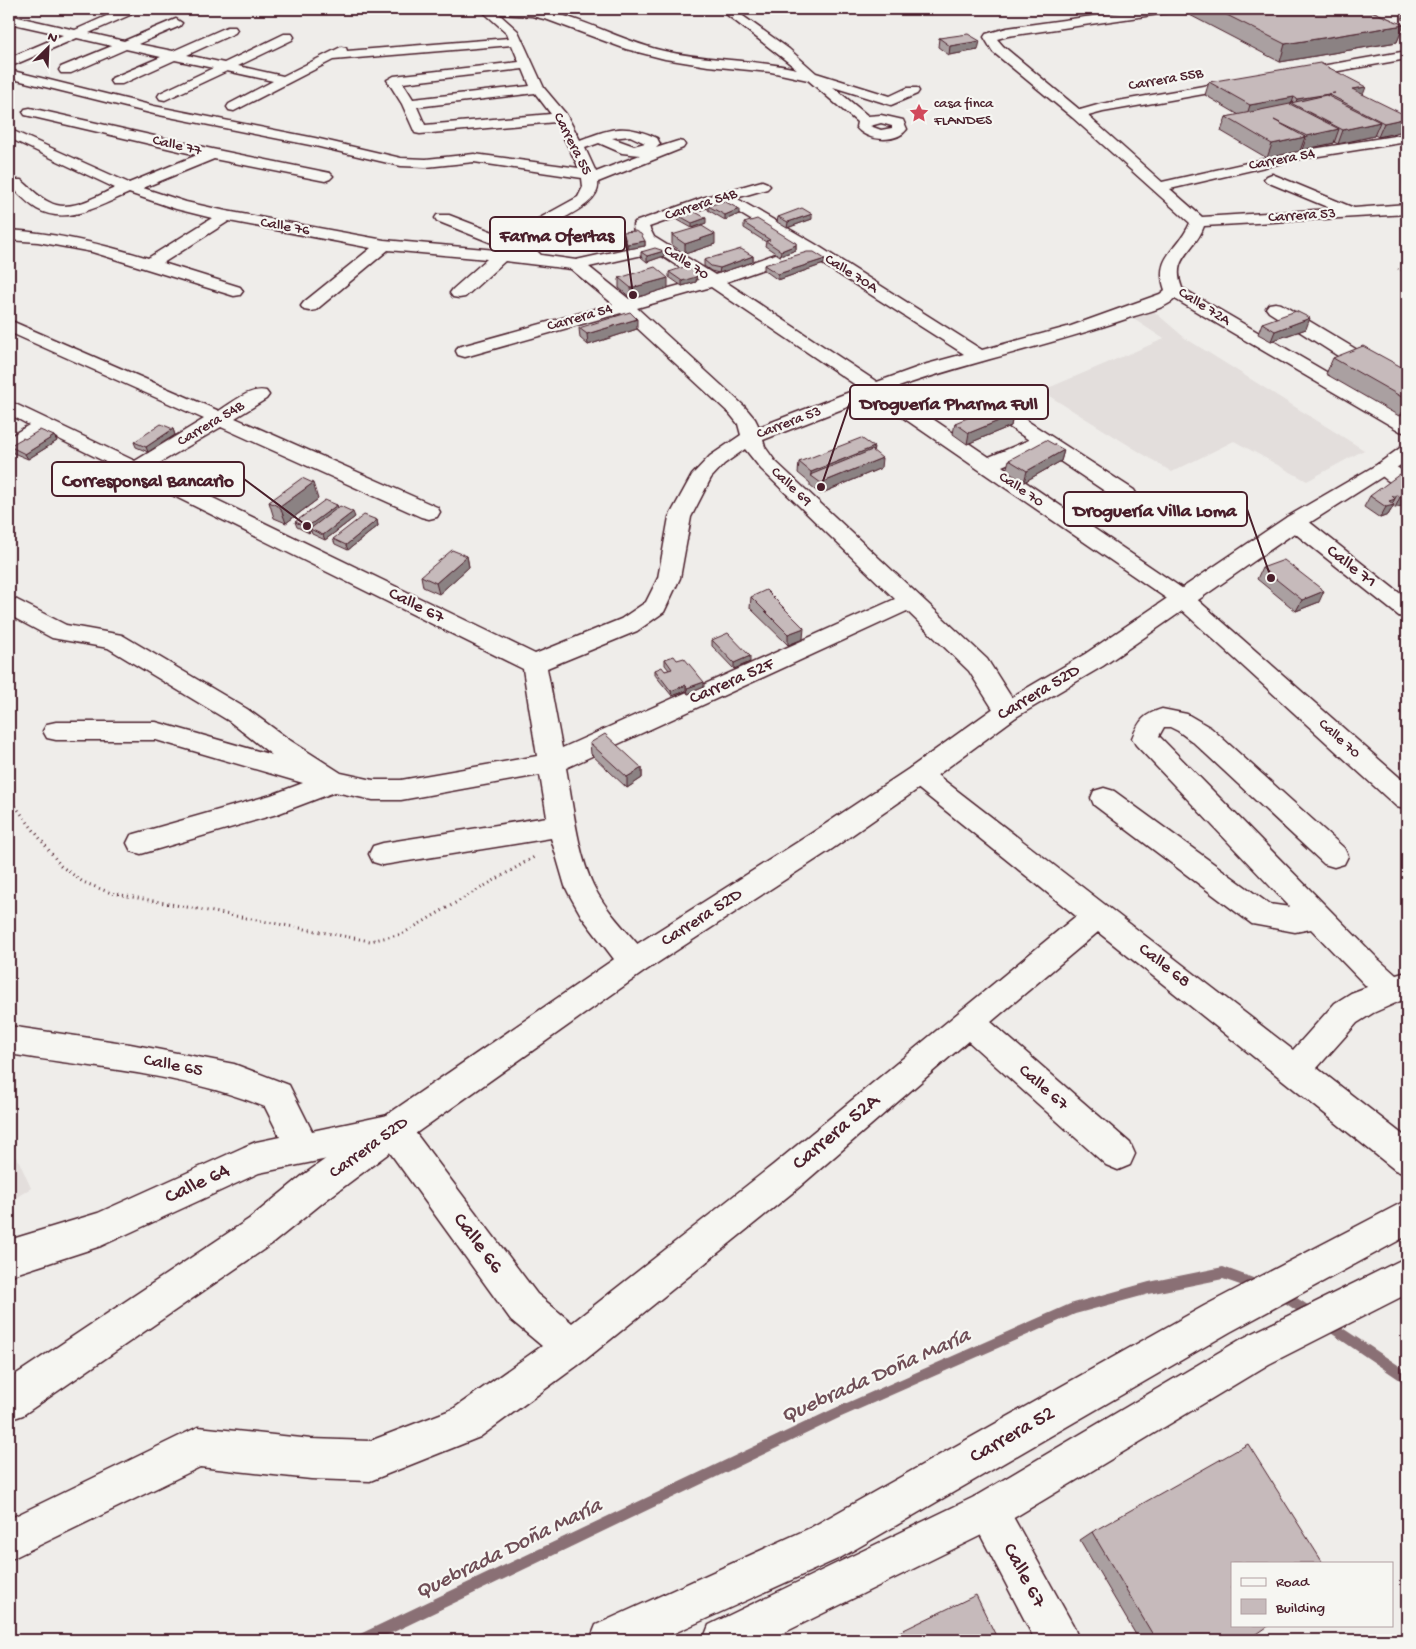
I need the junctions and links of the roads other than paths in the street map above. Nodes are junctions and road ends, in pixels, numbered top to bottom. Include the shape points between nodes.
1 (1166, 9) edge
2 (488, 10) edge
3 (126, 12) dead end
4 (732, 14) dead end
5 (47, 16) dead end
6 (9, 19) edge
7 (29, 23) junction
8 (176, 23) dead end
9 (231, 30) dead end
10 (9, 31) edge
11 (74, 33) junction
12 (288, 37) dead end
13 (515, 41) junction
14 (125, 45) junction
15 (341, 51) dead end
16 (1407, 55) edge
17 (173, 56) junction
18 (789, 57) junction
19 (328, 58) junction
20 (9, 63) edge
21 (526, 65) junction
22 (225, 67) junction
23 (767, 67) junction
24 (66, 70) dead end
25 (9, 74) edge
26 (810, 75) junction
27 (1283, 77) edge
28 (284, 80) junction
29 (117, 81) dead end
30 (1254, 82) edge
31 (538, 90) junction
32 (912, 92) dead end
33 (165, 96) dead end
34 (409, 104) junction
35 (234, 107) dead end
36 (850, 107) junction
37 (885, 108) junction
38 (30, 112) dead end
39 (1078, 115) junction
40 (561, 116) junction
41 (866, 122) junction
42 (261, 131) junction
43 (9, 133) edge
44 (602, 138) dead end
45 (1407, 138) edge
46 (678, 145) dead end
47 (576, 146) junction
48 (213, 154) junction
49 (325, 176) dead end
50 (589, 177) junction
51 (1272, 179) dead end
52 (16, 183) dead end
53 (762, 186) dead end
54 (1158, 187) junction
55 (128, 188) junction
56 (723, 197) junction
57 (1407, 209) edge
58 (1354, 212) junction
59 (226, 216) junction
60 (444, 218) dead end
61 (1198, 222) junction
62 (641, 225) joint
63 (9, 235) edge
64 (520, 244) junction
65 (384, 245) junction
66 (660, 246) junction
67 (809, 248) junction
68 (501, 256) junction
69 (536, 259) junction
70 (148, 264) junction
71 (576, 265) junction
72 (713, 281) junction
73 (234, 291) dead end
74 (1174, 291) junction
75 (459, 293) dead end
76 (310, 306) dead end
77 (624, 306) junction
78 (1275, 308) dead end
79 (9, 325) edge
80 (465, 351) dead end
81 (977, 355) junction
82 (1407, 388) edge
83 (873, 390) junction
84 (971, 393) dead end
85 (259, 395) dead end
86 (9, 407) edge
87 (220, 419) junction
88 (45, 424) junction
89 (1407, 427) edge
90 (752, 437) junction
91 (1044, 441) junction
92 (9, 445) edge
93 (986, 466) junction
94 (1400, 468) edge
95 (136, 469) junction
96 (1126, 495) dead end
97 (429, 512) dead end
98 (1295, 522) junction
99 (912, 600) junction
100 (1184, 600) junction
101 (9, 605) edge
102 (1407, 611) edge
103 (534, 664) junction
104 (1007, 711) junction
105 (56, 731) dead end
106 (552, 763) junction
107 (919, 775) junction
108 (334, 782) junction
109 (1104, 798) dead end
110 (1407, 800) edge
111 (564, 832) junction
112 (142, 843) dead end
113 (383, 854) dead end
114 (1334, 856) dead end
115 (1315, 913) junction
116 (1098, 915) junction
117 (634, 962) junction
118 (1400, 987) edge
119 (968, 1022) junction
120 (12, 1045) edge
121 (1295, 1070) junction
122 (393, 1130) junction
123 (303, 1148) junction
124 (1118, 1154) dead end
125 (1407, 1159) edge
126 (1401, 1220) edge
127 (9, 1258) edge
128 (1407, 1275) edge
129 (572, 1346) junction
130 (9, 1401) edge
131 (988, 1512) junction
132 (9, 1540) edge
133 (745, 1635) edge
134 (611, 1640) edge
135 (1058, 1640) edge

1 - 39 street via 1007,32 990,38 998,49
2 - 13 street, Carrera 55 via 512,31
2 - 23 street via 530,11 665,56
3 - 11 street
4 - 18 street
5 - 7 street
6 - 7 street
7 - 10 street
7 - 11 street
8 - 14 street
9 - 17 street
11 - 14 street
11 - 20 street
12 - 22 street
13 - 19 street
13 - 21 street, Carrera 55
14 - 17 street
14 - 24 street
15 - 19 street
16 - 27 street
17 - 22 street
17 - 29 street
18 - 23 street
18 - 26 street
19 - 28 street
21 - 31 street, Carrera 55
21 - 34 street via 394,80
22 - 28 street
22 - 33 street
23 - 26 street
25 - 42 street via 154,110
26 - 36 street
26 - 37 street via 826,79
28 - 35 street
30 - 39 street, Carrera 55B via 1100,108
31 - 34 street
31 - 40 street, Carrera 55
32 - 37 street
34 - 40 street via 420,130
36 - 37 street
36 - 41 street
37 - 41 street
37 - 41 street via 900,129 893,133 874,133 865,129
38 - 48 street, Calle 77
39 - 54 street
40 - 47 street, Carrera 55
42 - 48 street
42 - 50 street via 401,162 474,158
43 - 55 street, Calle 76
44 - 47 street
45 - 54 street, Carrera 54 via 1300,155
46 - 50 street
47 - 50 street, Carrera 55
48 - 49 street, Calle 77
48 - 55 street
50 - 64 street, Carrera 55 via 591,187 584,200 535,227
51 - 58 street
52 - 55 street via 44,207 59,212 75,210
53 - 56 street, Carrera 54B
54 - 61 street
55 - 59 street, Calle 76
56 - 62 street, Carrera 54B
56 - 67 street, Calle 70A
57 - 58 street, Carrera 53
58 - 61 street, Carrera 53
59 - 65 street, Calle 76
59 - 70 street
60 - 64 street via 503,242
61 - 74 street, Calle 72A via 1191,236 1174,255 1168,273
62 - 66 street, Calle 70 via 648,240
63 - 70 street via 70,242
64 - 69 street
65 - 68 street, Calle 76
65 - 76 street
66 - 71 street
66 - 72 street, Calle 70
67 - 72 street, Carrera 54
67 - 81 street, Calle 70A
68 - 69 street, Calle 76
68 - 75 street
69 - 71 street, Calle 76
70 - 73 street
71 - 77 street, Calle 69
72 - 77 street, Carrera 54
72 - 83 street, Calle 70
74 - 81 street, Carrera 53 via 1160,300 1077,330
74 - 89 street, Calle 72A
77 - 80 street, Carrera 54
77 - 90 street, Calle 69 via 737,410 748,423
78 - 82 street
79 - 87 street
81 - 83 street, Carrera 53
83 - 90 street, Carrera 53
83 - 93 street, Calle 70
84 - 91 street
85 - 87 street, Carrera 54B
86 - 88 street, Calle 67
87 - 95 street, Carrera 54B
87 - 97 street
88 - 92 street
88 - 95 street, Calle 67
90 - 99 street, Calle 69 via 755,448 768,465
90 - 103 street, Carrera 53 via 716,460 702,475 680,517 669,578 656,607 629,625
91 - 93 street
91 - 96 street
93 - 100 street, Calle 70
94 - 98 street, Carrera 52D
95 - 103 street, Calle 67
98 - 100 street, Carrera 52D
98 - 102 street, Calle 71
99 - 104 street, Calle 69 via 978,664
99 - 106 street, Carrera 52F
100 - 104 street, Carrera 52D via 1094,660
100 - 110 street, Calle 70
101 - 108 street via 60,632 114,641 238,715
103 - 106 street
104 - 107 street, Carrera 52D
105 - 108 street, Carrera 52F via 156,731
106 - 108 street, Carrera 52F via 401,790 373,790
106 - 111 street
107 - 116 street, Calle 68
107 - 117 street, Carrera 52D
108 - 112 street via 277,804
109 - 115 street via 1262,915 1295,920
111 - 113 street
111 - 117 street via 579,886 592,910
114 - 115 street via 1185,721 1167,717 1155,721 1148,729 1145,738
115 - 118 street
116 - 119 street, Carrera 52A
116 - 121 street, Calle 68
117 - 122 street, Carrera 52D
118 - 121 street via 1346,1013
119 - 124 street, Calle 67
119 - 129 street, Carrera 52A via 785,1177
120 - 123 street, Calle 65 via 130,1058 234,1079 277,1096
121 - 125 street, Calle 68
122 - 123 street, Calle 64
122 - 129 street, Calle 66 via 524,1307
122 - 130 street, Carrera 52D via 261,1231
123 - 127 street, Calle 64 via 256,1158 101,1229
126 - 134 street, Carrera 52 via 1217,1320 824,1543
128 - 131 street via 1256,1352
129 - 132 street, Carrera 52A via 466,1423 370,1461 198,1448
131 - 133 street
131 - 135 street, Calle 67

